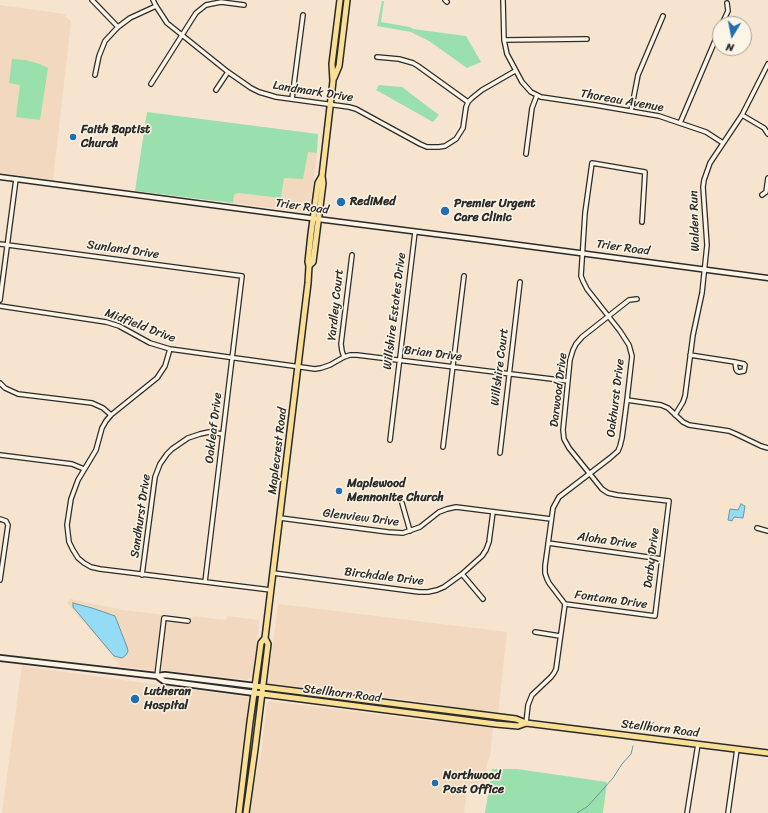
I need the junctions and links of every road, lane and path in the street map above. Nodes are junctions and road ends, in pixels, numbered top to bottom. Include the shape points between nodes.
1 (92, 0) edge
2 (153, 0) edge
3 (340, 0) edge
4 (347, 0) edge
5 (502, 0) edge
6 (726, 3) dead end
7 (244, 5) dead end
8 (156, 6) junction
9 (303, 15) dead end
10 (663, 16) dead end
11 (726, 16) edge
12 (118, 27) junction
13 (182, 36) junction
14 (588, 39) dead end
15 (504, 40) junction
16 (712, 48) edge
17 (377, 57) dead end
18 (768, 64) edge
19 (516, 71) junction
20 (767, 71) edge
21 (228, 72) junction
22 (95, 75) dead end
23 (333, 81) junction
24 (151, 84) dead end
25 (216, 90) dead end
26 (537, 95) junction
27 (292, 99) junction
28 (468, 102) junction
29 (331, 104) junction
30 (631, 111) junction
31 (742, 115) junction
32 (680, 123) junction
33 (768, 134) edge
34 (723, 143) junction
35 (526, 154) dead end
36 (0, 177) edge
37 (768, 178) edge
38 (16, 179) junction
39 (762, 195) dead end
40 (316, 219) junction
41 (642, 222) dead end
42 (415, 232) junction
43 (0, 244) edge
44 (7, 244) junction
45 (582, 253) junction
46 (352, 255) dead end
47 (704, 269) junction
48 (242, 276) joint
49 (464, 276) dead end
50 (768, 278) edge
51 (520, 282) dead end
52 (637, 299) dead end
53 (0, 300) edge
54 (0, 306) edge
55 (608, 316) junction
56 (170, 349) junction
57 (690, 355) junction
58 (344, 357) junction
59 (233, 358) junction
60 (399, 360) junction
61 (736, 362) dead end
62 (298, 367) junction
63 (453, 367) junction
64 (510, 373) junction
65 (568, 381) junction
66 (0, 383) edge
67 (627, 400) junction
68 (112, 415) junction
69 (675, 415) junction
70 (223, 434) junction
71 (390, 440) dead end
72 (443, 447) dead end
73 (768, 448) edge
74 (500, 453) dead end
75 (0, 455) edge
76 (84, 469) junction
77 (590, 474) junction
78 (669, 502) joint
79 (402, 503) dead end
80 (493, 512) junction
81 (280, 518) junction
82 (0, 519) edge
83 (551, 519) junction
84 (757, 528) dead end
85 (410, 531) junction
86 (768, 531) edge
87 (548, 544) junction
88 (662, 559) junction
89 (273, 573) junction
90 (462, 574) junction
91 (142, 575) junction
92 (0, 580) edge
93 (205, 582) junction
94 (271, 590) junction
95 (483, 599) dead end
96 (565, 604) junction
97 (655, 616) joint
98 (188, 621) dead end
99 (535, 632) dead end
100 (560, 636) junction
101 (265, 638) junction
102 (0, 658) edge
103 (157, 676) junction
104 (255, 686) junction
105 (262, 687) junction
106 (254, 693) junction
107 (262, 694) junction
108 (526, 723) junction
109 (698, 744) junction
110 (737, 749) junction
111 (768, 753) edge
112 (239, 813) edge
113 (246, 813) edge
114 (687, 813) edge
115 (728, 813) edge

1 - 12 street
2 - 8 street, Landmark Drive
3 - 23 main road, Maplecrest Road via 332,64
4 - 23 main road, Maplecrest Road via 338,66
5 - 15 street
6 - 11 street via 728,11
7 - 13 street via 221,2 206,5 196,14
8 - 12 street via 130,18
8 - 13 street, Landmark Drive via 167,24
9 - 27 street
10 - 30 street via 638,75
12 - 22 street via 105,42
13 - 21 street, Landmark Drive
13 - 24 street
14 - 15 street
15 - 19 street via 507,54
16 - 32 street
17 - 28 street via 403,60 418,66
18 - 20 street, Walden Run
19 - 26 street via 527,88
19 - 28 street via 482,90
20 - 31 street, Walden Run
21 - 25 street
21 - 27 street, Landmark Drive via 259,92
23 - 29 main road, Maplecrest Road
26 - 30 street, Thoreau Avenue
26 - 35 street via 532,108
27 - 29 street, Landmark Drive
28 - 29 street, Landmark Drive via 463,128 458,137 446,145 432,147 422,146 356,109
29 - 40 main road, Maplecrest Road via 323,184
30 - 32 street, Thoreau Avenue
31 - 33 street via 764,128
31 - 34 street, Walden Run
32 - 34 street, Thoreau Avenue via 706,132
34 - 47 street, Walden Run via 710,163 704,180 707,245
36 - 38 street, Trier Road
37 - 39 street via 766,192
38 - 40 street, Trier Road
38 - 44 street
40 - 42 street, Trier Road
40 - 62 main road, Maplecrest Road via 313,262 309,266
41 - 45 street, Oakhurst Drive via 645,172 592,163
42 - 45 street, Trier Road
42 - 60 street, Willshire Estates Drive
43 - 44 street, Sunland Drive
44 - 48 street, Sunland Drive
44 - 53 street
45 - 47 street, Trier Road
45 - 55 street, Oakhurst Drive via 583,281
46 - 58 street, Yardley Court via 341,344
47 - 50 street, Trier Road
47 - 57 street, Walden Run
48 - 59 street, Oakleaf Drive
49 - 63 street
51 - 64 street, Willshire Court
52 - 55 street, Darwood Drive via 629,300
54 - 56 street, Midfield Drive via 106,322 150,343
55 - 65 street, Darwood Drive via 576,344
55 - 67 street, Oakhurst Drive via 626,339 631,350
56 - 59 street, Midfield Drive
56 - 68 street via 165,366 157,378
57 - 61 street
57 - 69 street, Walden Run via 685,396
58 - 60 street, Brian Drive via 357,355
58 - 62 street, Brian Drive via 321,368
59 - 62 street, Midfield Drive
59 - 70 street, Oakleaf Drive
60 - 63 street, Brian Drive
60 - 71 street, Willshire Estates Drive
62 - 81 main road, Maplecrest Road
63 - 64 street, Brian Drive
63 - 72 street
64 - 65 street, Brian Drive
64 - 74 street, Willshire Court
65 - 77 street, Darwood Drive via 563,435 569,448
66 - 68 street via 18,394 92,403
67 - 69 street via 661,405
67 - 77 street, Oakhurst Drive via 618,451
68 - 76 street via 102,428 96,450
69 - 73 street via 689,425 736,434
70 - 91 street, Sandhurst Drive via 209,432 188,438 172,449 160,464 155,478
70 - 93 street, Oakleaf Drive
75 - 76 street via 72,464
76 - 91 street via 71,499 67,525 69,542 73,550 78,558 91,567
77 - 78 street, Darwood Drive via 602,489 608,492
77 - 83 street, Oakhurst Drive via 559,497
78 - 88 street, Darby Drive
79 - 85 street
80 - 83 street, Glenview Drive
80 - 85 street, Glenview Drive via 464,507 451,508 439,512 420,527
80 - 90 street, Birchdale Drive via 486,550
81 - 85 street, Glenview Drive via 388,532
81 - 89 main road, Maplecrest Road
82 - 92 street via 8,525
83 - 87 street, Oakhurst Drive
84 - 86 street
87 - 88 street, Aloha Drive
87 - 96 street, Oakhurst Drive via 546,579
88 - 97 street, Darby Drive
89 - 90 street, Birchdale Drive via 419,592 444,587
89 - 94 main road, Maplecrest Road
90 - 95 street
91 - 93 street
93 - 94 street
94 - 101 main road, Maplecrest Road
96 - 97 street, Fontana Drive
96 - 100 street
98 - 103 street via 164,618
99 - 100 street
100 - 108 street via 554,673 532,695
101 - 104 main road, Maplecrest Road
101 - 105 main road, Maplecrest Road via 268,644
102 - 103 main road, Stellhorn Road
103 - 104 main road, Stellhorn Road
103 - 106 main road, Stellhorn Road via 164,680
104 - 105 main road, Stellhorn Road
104 - 106 main road, Maplecrest Road
105 - 107 main road, Maplecrest Road
105 - 108 main road, Stellhorn Road via 516,719
106 - 107 main road, Stellhorn Road
106 - 112 main road, Maplecrest Road
107 - 108 main road, Stellhorn Road via 496,724 518,726
107 - 113 main road, Maplecrest Road
108 - 109 main road, Stellhorn Road
109 - 110 main road, Stellhorn Road
109 - 114 street
110 - 111 main road, Stellhorn Road
110 - 115 street

